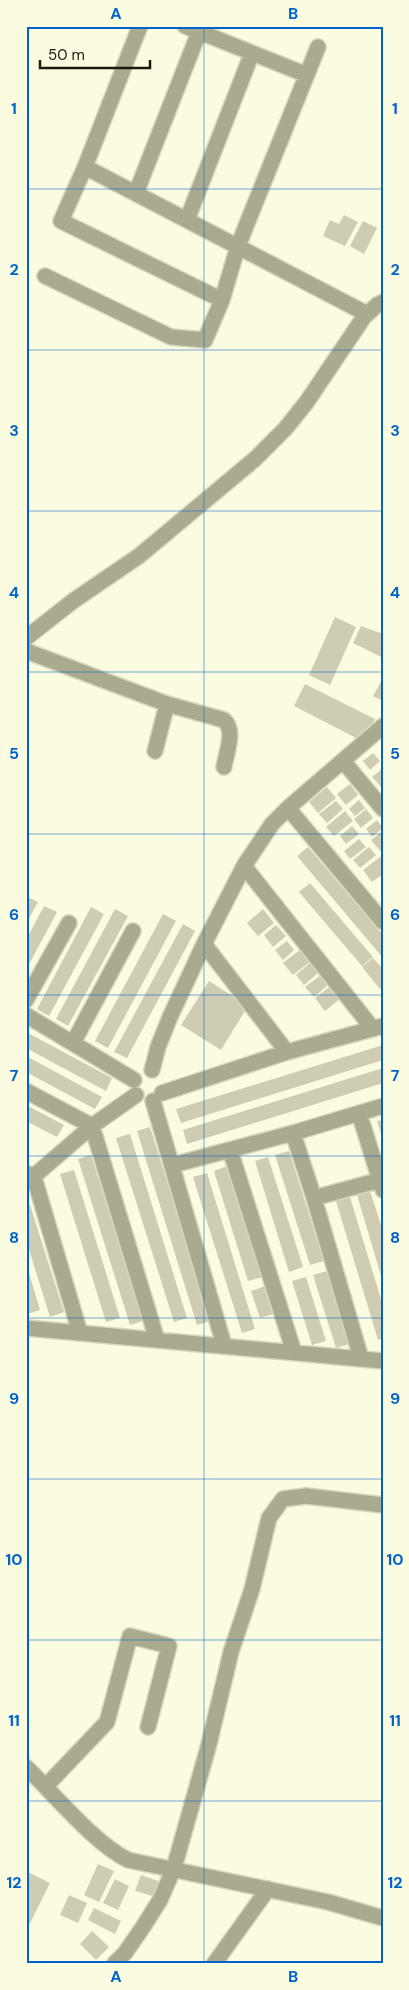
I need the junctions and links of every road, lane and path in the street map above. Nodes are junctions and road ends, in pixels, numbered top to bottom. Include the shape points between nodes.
1 (140, 26) edge
2 (192, 29) edge
3 (318, 48) dead end
4 (252, 53) junction
5 (307, 76) junction
6 (85, 167) junction
7 (136, 193) junction
8 (187, 220) junction
9 (238, 246) junction
10 (45, 276) dead end
11 (222, 300) junction
12 (383, 302) edge
13 (367, 314) junction
14 (26, 638) edge
15 (26, 651) edge
16 (168, 704) junction
17 (383, 726) edge
18 (155, 751) dead end
19 (343, 761) junction
20 (224, 767) dead end
21 (288, 808) junction
22 (383, 809) edge
23 (244, 866) junction
24 (383, 922) edge
25 (69, 923) dead end
26 (133, 931) dead end
27 (204, 944) junction
28 (26, 1000) edge
29 (26, 1015) edge
30 (378, 1028) edge
31 (73, 1043) junction
32 (287, 1052) junction
33 (152, 1070) junction
34 (134, 1080) junction
35 (26, 1091) edge
36 (136, 1095) junction
37 (158, 1097) junction
38 (383, 1106) edge
39 (359, 1113) junction
40 (92, 1126) junction
41 (293, 1133) junction
42 (230, 1150) junction
43 (173, 1166) junction
44 (29, 1177) edge
45 (381, 1185) edge
46 (314, 1198) junction
47 (26, 1328) edge
48 (80, 1333) junction
49 (157, 1340) junction
50 (224, 1345) junction
51 (294, 1352) junction
52 (361, 1358) junction
53 (383, 1361) edge
54 (383, 1505) edge
55 (148, 1727) dead end
56 (26, 1767) edge
57 (46, 1786) junction
58 (174, 1868) junction
59 (268, 1889) junction
60 (383, 1918) edge
61 (114, 1964) edge
62 (214, 1964) edge

1 - 6 street
2 - 4 street
2 - 7 street
3 - 5 street
4 - 5 street
4 - 8 street
5 - 9 street
6 - 7 street
6 - 11 street via 61,221
7 - 8 street
8 - 9 street
9 - 11 street
9 - 13 street
10 - 11 street via 171,337 205,340
12 - 13 street
13 - 14 street via 306,403 256,459 139,556
15 - 16 street
16 - 18 street
16 - 20 street via 229,724
17 - 19 street
19 - 21 street
19 - 22 street
21 - 23 street via 272,824
21 - 24 street
23 - 27 street
23 - 30 street
25 - 28 street
26 - 31 street
27 - 32 street
27 - 33 street via 167,1024
29 - 31 street
30 - 32 street
31 - 34 street
32 - 37 street
33 - 34 street via 140,1072
33 - 37 street via 164,1082
34 - 36 street
35 - 40 street
36 - 37 street via 145,1101
36 - 40 street
37 - 43 street
38 - 39 street
39 - 41 street
39 - 45 street
40 - 44 street
40 - 49 street
41 - 42 street
41 - 46 street
42 - 43 street
42 - 51 street
43 - 50 street
44 - 48 street
45 - 46 street
46 - 52 street
47 - 48 street
48 - 49 street
49 - 50 street
50 - 51 street
51 - 52 street
52 - 53 street
54 - 58 street via 306,1496 283,1499 269,1518
55 - 57 street via 169,1646 130,1636 107,1722
56 - 57 street
57 - 58 street via 118,1855 128,1860
58 - 59 street
58 - 61 street via 143,1928
59 - 60 street
59 - 62 street

